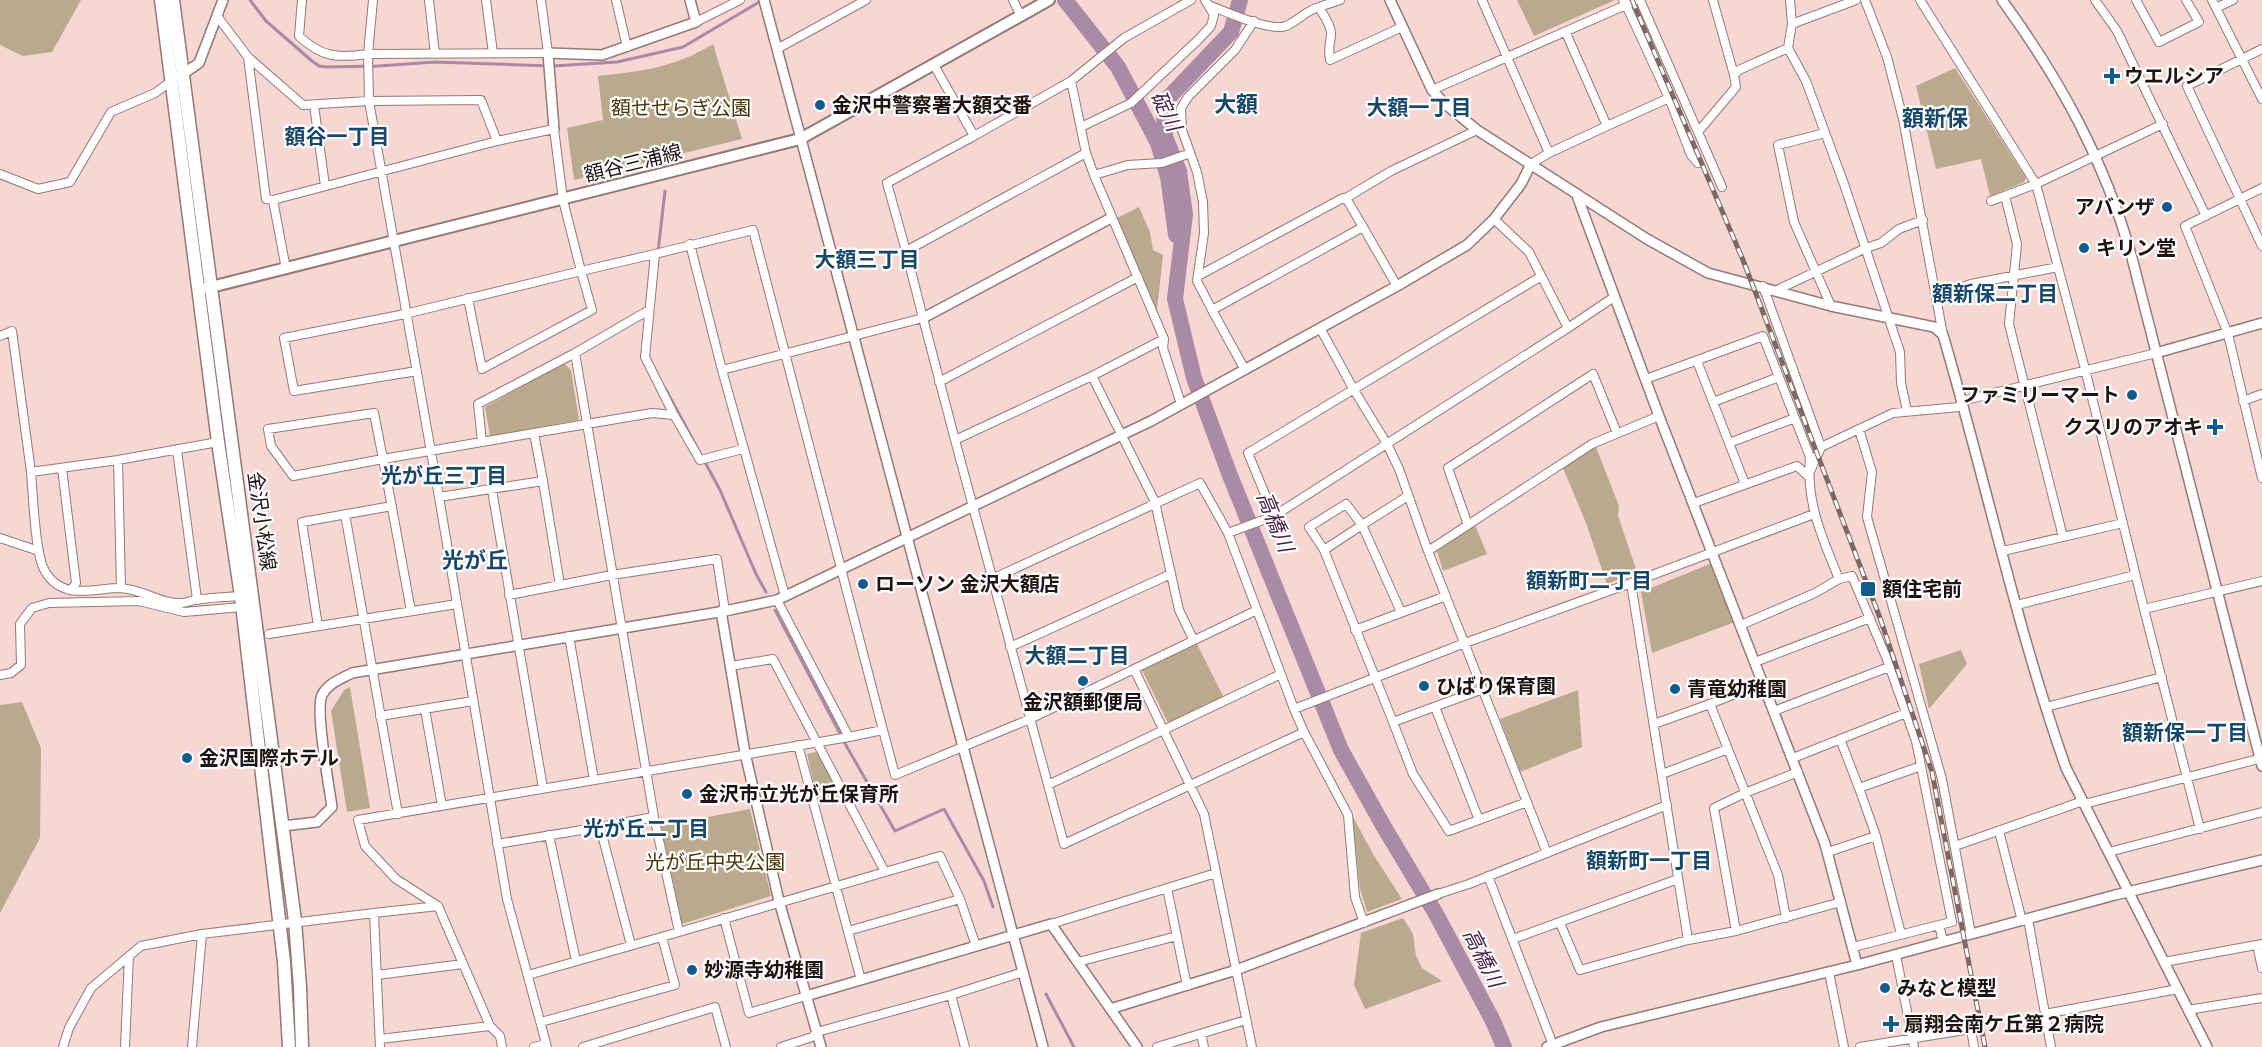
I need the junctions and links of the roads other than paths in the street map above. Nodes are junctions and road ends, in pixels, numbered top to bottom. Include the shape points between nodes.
1 (161, 0) edge
2 (173, 0) edge
3 (223, 0) edge
4 (302, 0) edge
5 (373, 0) edge
6 (429, 0) edge
7 (486, 0) edge
8 (541, 0) edge
9 (616, 0) edge
10 (690, 0) edge
11 (740, 0) edge
12 (866, 0) edge
13 (1013, 0) edge
14 (1049, 0) edge
15 (1191, 0) edge
16 (1340, 0) edge
17 (1390, 0) edge
18 (1482, 0) edge
19 (1638, 0) edge
20 (1713, 0) edge
21 (1790, 0) edge
22 (1856, 0) edge
23 (1865, 0) edge
24 (1920, 0) edge
25 (2002, 0) edge
26 (2095, 0) edge
27 (2136, 0) edge
28 (2186, 0) edge
29 (2212, 0) edge
30 (2233, 0) edge
31 (1207, 2) edge
32 (1624, 2) edge
33 (765, 3) edge
34 (1319, 8) junction
35 (2216, 8) junction
36 (217, 16) junction
37 (1022, 16) junction
38 (1250, 20) junction
39 (696, 22) junction
40 (1792, 24) junction
41 (1402, 27) junction
42 (1566, 33) junction
43 (627, 47) junction
44 (1788, 48) junction
45 (777, 49) junction
46 (2262, 49) edge
47 (493, 53) junction
48 (435, 54) junction
49 (368, 56) junction
50 (548, 56) junction
51 (248, 57) junction
52 (1507, 57) junction
53 (2242, 59) junction
54 (934, 65) junction
55 (1734, 75) junction
56 (178, 77) junction
57 (1071, 81) junction
58 (1432, 90) junction
59 (1669, 98) junction
60 (2262, 99) edge
61 (369, 101) junction
62 (314, 105) junction
63 (2163, 124) junction
64 (1608, 126) junction
65 (1081, 127) junction
66 (554, 129) junction
67 (1477, 130) junction
68 (1698, 132) junction
69 (1825, 133) junction
70 (974, 136) junction
71 (800, 140) junction
72 (497, 141) junction
73 (1086, 153) junction
74 (1549, 153) junction
75 (1185, 155) dead end
76 (2096, 155) junction
77 (1698, 163) dead end
78 (1531, 164) junction
79 (382, 171) junction
80 (0, 174) edge
81 (1094, 175) junction
82 (2036, 184) junction
83 (325, 186) junction
84 (1722, 187) dead end
85 (2262, 188) edge
86 (1576, 192) junction
87 (2005, 196) junction
88 (1346, 198) junction
89 (2241, 198) junction
90 (273, 200) junction
91 (563, 200) junction
92 (1991, 201) dead end
93 (2206, 216) junction
94 (1111, 218) junction
95 (1494, 219) junction
96 (1923, 220) junction
97 (1363, 227) junction
98 (394, 241) junction
99 (690, 244) junction
100 (2262, 246) edge
101 (1866, 248) junction
102 (906, 251) junction
103 (657, 253) junction
104 (2058, 267) junction
105 (286, 269) junction
106 (582, 271) junction
107 (1817, 272) junction
108 (1198, 276) junction
109 (1138, 277) junction
110 (2013, 277) junction
111 (1540, 278) junction
112 (1397, 286) junction
113 (1762, 286) junction
114 (212, 288) junction
115 (199, 290) junction
116 (1776, 290) junction
117 (1937, 296) junction
118 (1614, 297) junction
119 (468, 298) junction
120 (1832, 306) junction
121 (649, 310) junction
122 (1212, 310) junction
123 (405, 314) junction
124 (923, 318) junction
125 (1888, 319) junction
126 (2262, 323) edge
127 (1320, 328) junction
128 (1568, 328) junction
129 (2228, 334) junction
130 (852, 335) junction
131 (1943, 335) junction
132 (0, 336) edge
133 (1164, 339) junction
134 (575, 353) junction
135 (785, 353) junction
136 (2156, 353) junction
137 (1697, 361) junction
138 (2085, 369) junction
139 (722, 370) junction
140 (1245, 370) junction
141 (417, 371) junction
142 (1092, 376) junction
143 (1779, 377) junction
144 (1646, 379) junction
145 (939, 382) junction
146 (2025, 385) junction
147 (1353, 390) junction
148 (2262, 394) edge
149 (1962, 401) junction
150 (2243, 401) junction
151 (1713, 402) junction
152 (1182, 403) junction
153 (1908, 411) junction
154 (674, 415) junction
155 (1659, 416) junction
156 (1795, 418) junction
157 (588, 423) junction
158 (1859, 429) junction
159 (534, 434) junction
160 (1617, 434) junction
161 (1122, 436) junction
162 (955, 440) junction
163 (218, 442) junction
164 (482, 442) junction
165 (1729, 443) junction
166 (1387, 444) junction
167 (1821, 447) junction
168 (743, 448) junction
169 (177, 450) junction
170 (430, 451) junction
171 (382, 459) junction
172 (118, 460) junction
173 (2260, 462) edge
174 (62, 468) junction
175 (31, 472) junction
176 (1808, 476) junction
177 (2262, 478) edge
178 (543, 481) junction
179 (1745, 484) junction
180 (492, 490) junction
181 (1408, 496) junction
182 (439, 497) junction
183 (1155, 502) junction
184 (1694, 503) junction
185 (392, 506) junction
186 (972, 507) junction
187 (345, 514) junction
188 (1814, 514) junction
189 (1271, 517) junction
190 (2123, 523) junction
191 (1362, 525) junction
192 (1468, 525) junction
193 (1230, 532) junction
194 (2063, 537) junction
195 (0, 538) edge
196 (906, 538) junction
197 (1324, 550) junction
198 (39, 551) junction
199 (1428, 551) junction
200 (2003, 551) junction
201 (1712, 552) junction
202 (842, 569) junction
203 (1171, 574) junction
204 (612, 575) junction
205 (2135, 575) junction
206 (992, 579) junction
207 (1839, 579) junction
208 (2262, 580) edge
209 (1631, 583) junction
210 (561, 585) junction
211 (121, 588) junction
212 (71, 590) junction
213 (2217, 591) junction
214 (509, 595) junction
215 (1446, 596) junction
216 (781, 598) junction
217 (196, 599) junction
218 (242, 602) junction
219 (457, 604) junction
220 (2017, 604) junction
221 (2144, 609) junction
222 (1257, 610) junction
223 (411, 611) junction
224 (723, 611) junction
225 (1401, 612) junction
226 (1870, 618) junction
227 (364, 620) junction
228 (1741, 625) junction
229 (318, 626) junction
230 (621, 628) junction
231 (1355, 630) junction
232 (269, 634) dead end
233 (569, 636) junction
234 (1193, 639) junction
235 (1465, 643) junction
236 (518, 644) junction
237 (1010, 647) junction
238 (466, 654) junction
239 (1755, 662) junction
240 (730, 666) junction
241 (1889, 667) junction
242 (1134, 669) junction
243 (372, 670) junction
244 (1281, 674) junction
245 (0, 675) edge
246 (2162, 677) junction
247 (1374, 678) junction
248 (1763, 682) junction
249 (1483, 689) junction
250 (473, 701) junction
251 (1707, 705) junction
252 (2046, 706) junction
253 (1435, 707) junction
254 (1297, 708) junction
255 (425, 709) junction
256 (1774, 711) junction
257 (1906, 713) junction
258 (380, 716) junction
259 (1030, 718) junction
260 (1393, 722) junction
261 (1654, 724) junction
262 (883, 730) junction
263 (1163, 730) junction
264 (1304, 732) junction
265 (845, 737) junction
266 (1840, 739) junction
267 (818, 742) junction
268 (798, 745) junction
269 (962, 747) junction
270 (1728, 749) junction
271 (745, 753) junction
272 (1793, 758) junction
273 (2261, 761) edge
274 (1921, 766) junction
275 (646, 771) junction
276 (1798, 772) junction
277 (1662, 774) junction
278 (2186, 778) junction
279 (594, 780) junction
280 (1048, 785) junction
281 (1190, 786) junction
282 (543, 788) junction
283 (1859, 788) junction
284 (1745, 793) junction
285 (490, 797) junction
286 (1527, 802) junction
287 (2084, 802) junction
288 (1667, 805) junction
289 (442, 806) junction
290 (2262, 812) edge
291 (398, 814) junction
292 (654, 817) junction
293 (1479, 820) junction
294 (283, 826) junction
295 (600, 826) junction
296 (2200, 828) junction
297 (1999, 831) junction
298 (549, 836) junction
299 (1875, 836) junction
300 (497, 844) junction
301 (1955, 846) junction
302 (1828, 852) junction
303 (2109, 852) junction
304 (1547, 853) junction
305 (2262, 860) edge
306 (885, 872) junction
307 (1216, 873) junction
308 (1488, 876) junction
309 (1678, 879) junction
310 (836, 886) junction
311 (1167, 888) junction
312 (2129, 892) junction
313 (1438, 894) joint
314 (960, 899) junction
315 (779, 901) junction
316 (1840, 902) junction
317 (438, 906) junction
318 (374, 913) junction
319 (724, 918) junction
320 (1786, 918) junction
321 (2025, 920) junction
322 (295, 921) junction
323 (1364, 922) junction
324 (1560, 922) junction
325 (279, 923) junction
326 (1051, 924) junction
327 (1939, 925) junction
328 (848, 931) junction
329 (1736, 931) junction
330 (679, 932) junction
331 (202, 934) junction
332 (1901, 934) junction
333 (1971, 934) junction
334 (1013, 936) junction
335 (1177, 936) junction
336 (662, 937) junction
337 (1513, 939) junction
338 (1688, 940) junction
339 (1943, 941) junction
340 (2260, 944) edge
341 (631, 945) junction
342 (976, 946) junction
343 (1853, 947) junction
344 (1896, 955) junction
345 (129, 956) junction
346 (576, 961) junction
347 (1078, 962) junction
348 (2164, 962) junction
349 (463, 964) junction
350 (1857, 965) junction
351 (2262, 968) edge
352 (1236, 970) junction
353 (1023, 972) junction
354 (1829, 972) junction
355 (377, 975) junction
356 (528, 975) junction
357 (861, 980) junction
358 (1187, 986) junction
359 (2178, 989) junction
360 (951, 995) junction
361 (806, 996) junction
362 (2262, 998) edge
363 (1110, 1009) junction
364 (2188, 1010) junction
365 (2045, 1014) junction
366 (1246, 1020) junction
367 (542, 1022) junction
368 (490, 1026) junction
369 (818, 1032) junction
370 (1201, 1034) junction
371 (380, 1043) edge
372 (1570, 1043) edge
373 (1913, 1043) edge
374 (547, 1045) edge
375 (1550, 1046) edge
376 (63, 1047) edge
377 (125, 1047) edge
378 (192, 1047) edge
379 (289, 1047) edge
380 (302, 1047) edge
381 (502, 1047) edge
382 (534, 1047) edge
383 (583, 1047) edge
384 (726, 1047) edge
385 (781, 1047) edge
386 (821, 1047) edge
387 (965, 1047) edge
388 (1043, 1047) edge
389 (1137, 1047) edge
390 (1156, 1047) edge
391 (1204, 1047) edge
392 (1252, 1047) edge
393 (1844, 1047) edge
394 (1860, 1047) edge
395 (1974, 1047) edge
396 (2051, 1047) edge
397 (2206, 1047) edge

1 - 56 main road, 金沢小松線
2 - 56 main road, 金沢小松線
3 - 36 street
4 - 49 street via 299,36 312,49 344,57
5 - 49 street
6 - 48 street
7 - 47 street
8 - 50 street
9 - 43 street
10 - 39 street
11 - 39 street
12 - 45 street
13 - 37 street
14 - 37 main road, 額谷三浦線
15 - 57 street via 1114,45
16 - 34 street
17 - 41 street
18 - 52 street
19 - 32 street
19 - 68 street
20 - 55 street
21 - 40 street
22 - 40 street
23 - 96 street via 1887,57
24 - 82 street
25 - 76 street via 2049,68
26 - 63 street via 2117,31
27 - 28 street via 2159,42 2199,22
29 - 35 street
30 - 35 street
31 - 38 street
31 - 65 street via 1214,15 1211,26 1142,94
32 - 42 street
32 - 59 street
33 - 45 street
34 - 38 street via 1308,10 1285,26 1270,27
34 - 41 street via 1329,26 1330,60
35 - 53 street
36 - 51 street
36 - 56 street via 199,63
37 - 54 main road, 額谷三浦線
38 - 108 street via 1235,50 1181,108 1182,130 1203,202 1204,233
39 - 43 street
40 - 44 street
41 - 58 street
42 - 52 street
42 - 64 street
43 - 50 street via 602,55
44 - 55 street
44 - 69 street via 1806,81
45 - 71 street
46 - 53 street
47 - 48 street
47 - 50 street
48 - 49 street
49 - 61 street
50 - 66 street
51 - 62 street via 303,105
51 - 90 street via 266,200
52 - 58 street
52 - 74 street
53 - 60 street
53 - 89 street via 2187,86
54 - 70 street
54 - 71 main road, 額谷三浦線
55 - 68 street via 1736,87
56 - 80 street via 155,93 111,112 70,182 38,189
56 - 114 main road, 金沢小松線
56 - 115 main road, 金沢小松線
57 - 65 street
57 - 70 street
58 - 67 street
59 - 64 street
59 - 77 street
61 - 62 street
61 - 72 street via 482,99
61 - 79 street
62 - 83 street
63 - 76 street
63 - 93 street
64 - 74 street
65 - 73 street
66 - 72 street
66 - 91 street
67 - 78 street
67 - 88 street via 1391,171
68 - 84 street
69 - 101 street
69 - 107 street via 1778,145 1794,222
70 - 102 street via 887,183
71 - 91 main road, 額谷三浦線
71 - 130 street
72 - 79 street
73 - 81 street
73 - 102 street
74 - 78 street
75 - 81 street
76 - 82 street
76 - 136 street via 2124,230
78 - 86 street
78 - 95 street
79 - 83 street
79 - 98 street
81 - 94 street
82 - 87 street
82 - 104 street
83 - 90 street
85 - 89 street
86 - 113 street via 1708,273
86 - 118 street
87 - 92 street
87 - 110 street via 2017,244
88 - 97 street
88 - 108 street
89 - 93 street
89 - 100 street
90 - 105 street
91 - 98 main road, 額谷三浦線
91 - 106 street
93 - 129 street via 2185,226
94 - 109 street
94 - 124 street
95 - 111 street via 1528,252
95 - 112 street via 1467,245
96 - 101 street
96 - 117 street
97 - 112 street
97 - 122 street
98 - 105 main road, 額谷三浦線
98 - 123 street
99 - 103 street
99 - 135 street via 753,230
99 - 139 street
101 - 107 street
101 - 125 street
102 - 124 street
103 - 106 street
103 - 121 street
104 - 110 street
104 - 138 street
105 - 114 main road, 額谷三浦線
106 - 119 street
106 - 119 street via 592,310 482,369
107 - 116 street
107 - 120 street
108 - 122 street
109 - 133 street
109 - 145 street
110 - 117 street via 1971,284
110 - 146 street via 2009,324
111 - 128 street
111 - 147 street
112 - 127 street
113 - 116 street
113 - 167 street
114 - 115 main road, 額谷三浦線
114 - 294 main road, 金沢小松線
115 - 163 main road, 金沢小松線
116 - 120 street
117 - 131 street
118 - 128 street
118 - 144 street
119 - 123 street
120 - 125 street
121 - 134 street
121 - 154 street via 645,357
122 - 140 street
123 - 141 street
123 - 141 street via 284,338 294,391
124 - 130 street
124 - 145 street
125 - 131 street via 1934,327
125 - 153 street via 1900,352 1901,383
126 - 129 street
127 - 140 street
127 - 147 street
128 - 166 street
129 - 136 street
129 - 150 street
130 - 135 street
130 - 196 street
131 - 149 street
132 - 175 street via 12,331
133 - 142 street
133 - 152 street via 1163,348
134 - 157 street
134 - 164 street via 478,404
135 - 139 street
135 - 202 street
136 - 138 street
136 - 213 street
137 - 143 street via 1763,336
137 - 144 street
137 - 151 street
138 - 146 street
138 - 190 street
139 - 168 street
140 - 152 street
141 - 170 street
142 - 161 street
142 - 162 street
143 - 151 street
143 - 156 street
144 - 155 street
145 - 162 street
146 - 149 street
146 - 194 street
147 - 166 street
147 - 189 street via 1248,453
148 - 150 street
149 - 153 street via 1959,407
149 - 200 street
150 - 173 street
151 - 165 street
152 - 161 street
153 - 158 street via 1893,413
154 - 157 street via 652,413
154 - 168 street via 700,460
155 - 160 street
155 - 184 street
156 - 165 street
156 - 176 street via 1810,457
157 - 159 street
157 - 204 street
158 - 167 street
158 - 301 street via 1872,472 1867,517 1942,779
159 - 164 street
159 - 178 street
160 - 192 street via 1592,444
160 - 192 street via 1593,374 1448,468
161 - 183 street
161 - 186 street
162 - 186 street
163 - 169 street
163 - 218 main road, 金沢小松線
164 - 170 street
165 - 179 street
166 - 181 street
166 - 189 street
167 - 176 street
168 - 216 street
169 - 172 street
169 - 217 street
170 - 171 street
170 - 182 street
171 - 171 street via 374,413 268,429 271,446 294,476
171 - 185 street
172 - 174 street
172 - 211 street
173 - 177 street
174 - 175 street
174 - 212 street via 76,583
175 - 198 street
176 - 179 street via 1797,466
176 - 188 street
178 - 180 street
178 - 210 street
179 - 184 street
180 - 182 street
180 - 214 street
181 - 191 street
181 - 199 street
182 - 219 street
183 - 193 street via 1200,483
183 - 203 street
183 - 206 street
184 - 201 street
185 - 187 street
185 - 223 street
186 - 196 street
186 - 206 street
187 - 227 street
187 - 229 street via 302,522
188 - 201 street
188 - 207 street
189 - 193 street
190 - 194 street
190 - 205 street
191 - 197 street
191 - 197 street via 1347,504 1309,527
191 - 225 street
192 - 199 street
193 - 222 street
194 - 200 street
195 - 198 street
196 - 202 street
196 - 269 street
197 - 231 street
198 - 212 street via 50,577
199 - 215 street
200 - 220 street
201 - 209 street
201 - 228 street
202 - 216 street
202 - 262 street
203 - 234 street via 1179,610
203 - 237 street
204 - 210 street
204 - 224 street via 717,559
204 - 230 street
205 - 220 street
205 - 221 street
206 - 237 street
207 - 226 street via 1852,576
207 - 228 street
208 - 213 street
209 - 235 street
209 - 261 street
210 - 214 street
211 - 212 street
211 - 217 street via 165,601 182,603
213 - 221 street
213 - 273 street
214 - 236 street
215 - 225 street
215 - 235 street
216 - 224 street
216 - 265 street
217 - 218 street
218 - 245 street via 184,612 139,601 49,603 32,608 20,624 21,665
218 - 325 main road, 金沢小松線
219 - 223 street
219 - 238 street
220 - 252 street
221 - 246 street
222 - 234 street
222 - 244 street
223 - 227 street
224 - 230 street
224 - 240 street
225 - 231 street
226 - 239 street
226 - 241 street
227 - 229 street
227 - 243 street
228 - 239 street
229 - 232 street
230 - 233 street
230 - 275 street
231 - 247 street
233 - 236 street
233 - 279 street
234 - 242 street
235 - 247 street
235 - 249 street
236 - 238 street
236 - 282 street
237 - 259 street
238 - 243 street
238 - 250 street
239 - 248 street
240 - 267 street via 773,659
240 - 271 street
241 - 256 street
241 - 257 street
242 - 259 street
242 - 263 street
243 - 258 street
243 - 294 street via 352,673 332,683 322,696 332,807 317,822
244 - 254 street
244 - 263 street
246 - 252 street
246 - 278 street
247 - 254 street
247 - 260 street
248 - 251 street
248 - 256 street
249 - 253 street
249 - 286 street
250 - 255 street
250 - 285 street
251 - 261 street
251 - 270 street via 1710,704
252 - 287 street via 2066,768
253 - 260 street
253 - 293 street
254 - 264 street
255 - 258 street
255 - 289 street
256 - 272 street
257 - 266 street
257 - 274 street
258 - 291 street
259 - 269 street
259 - 280 street
260 - 293 street via 1413,774 1449,831
261 - 277 street
262 - 265 street
262 - 269 street via 895,775
263 - 280 street
263 - 281 street
264 - 281 street
264 - 323 street via 1348,815 1355,897
265 - 267 street
266 - 272 street
266 - 283 street
267 - 268 street
267 - 306 street
268 - 271 street
268 - 310 street
269 - 334 street
270 - 277 street
270 - 284 street
271 - 275 street
271 - 315 street
272 - 276 street
273 - 278 street
274 - 283 street
274 - 327 street via 1952,922
275 - 279 street
275 - 292 street
276 - 284 street
276 - 302 street
277 - 288 street
278 - 287 street
278 - 296 street
279 - 282 street
280 - 281 street via 1064,844
281 - 307 street via 1204,814
282 - 285 street
283 - 299 street
284 - 320 street via 1778,875
284 - 329 street via 1714,808
285 - 289 street
285 - 300 street
286 - 293 street
286 - 304 street
287 - 297 street
287 - 303 street
288 - 304 street
288 - 309 street
289 - 291 street
290 - 296 street
291 - 317 street via 358,820 365,846 396,879
292 - 295 street
292 - 330 street
294 - 322 main road, 金沢小松線
295 - 298 street
295 - 341 street
296 - 303 street
297 - 301 street
297 - 321 street
298 - 300 street
298 - 346 street
299 - 302 street
299 - 332 street
300 - 356 street
301 - 333 street
302 - 316 street
303 - 312 street
304 - 308 street
305 - 312 street
306 - 310 street
306 - 314 street via 940,856
307 - 311 street
307 - 352 street
308 - 313 street
308 - 337 street
309 - 324 street
309 - 338 street
310 - 315 street
310 - 328 street
311 - 326 street
311 - 335 street
312 - 321 street
312 - 348 street
313 - 323 street
314 - 328 street
314 - 342 street
315 - 319 street
315 - 361 street
316 - 320 street
316 - 343 street
317 - 318 street
317 - 349 street
318 - 322 street
318 - 355 street
319 - 330 street
319 - 361 street via 749,1012
320 - 329 street
321 - 333 street
321 - 365 street
322 - 325 street
322 - 380 main road, 金沢小松線
323 - 352 street
324 - 337 street
324 - 338 street via 1580,970
325 - 331 street
325 - 379 main road, 金沢小松線
326 - 334 street
326 - 347 street
327 - 332 street
327 - 339 street
328 - 357 street
329 - 338 street
330 - 336 street
331 - 345 street via 141,946
331 - 378 street
332 - 343 street
333 - 339 street
334 - 342 street
334 - 353 street
335 - 347 street
335 - 358 street
336 - 341 street
336 - 367 street via 675,985
337 - 375 street
339 - 344 street
340 - 348 street
340 - 351 street
341 - 346 street
342 - 357 street
343 - 350 street
344 - 350 street
344 - 373 street
345 - 376 street via 91,988
345 - 377 street
346 - 356 street
347 - 363 street
348 - 359 street
349 - 355 street
349 - 368 street
350 - 354 street
352 - 358 street
352 - 366 street
353 - 360 street
353 - 388 street
354 - 372 street via 1601,1027
354 - 393 street
355 - 371 street
356 - 367 street
357 - 361 street
358 - 363 street
359 - 364 street
359 - 365 street
360 - 369 street
360 - 387 street
361 - 369 street
362 - 364 street
363 - 389 street
364 - 397 street
365 - 396 street
366 - 370 street
366 - 392 street
367 - 374 street
368 - 371 street
368 - 381 street via 500,1036
369 - 385 street
369 - 386 street
370 - 390 street
370 - 391 street
372 - 375 street
373 - 394 street
373 - 395 street via 1971,1029
374 - 382 street
383 - 384 street via 715,1007

